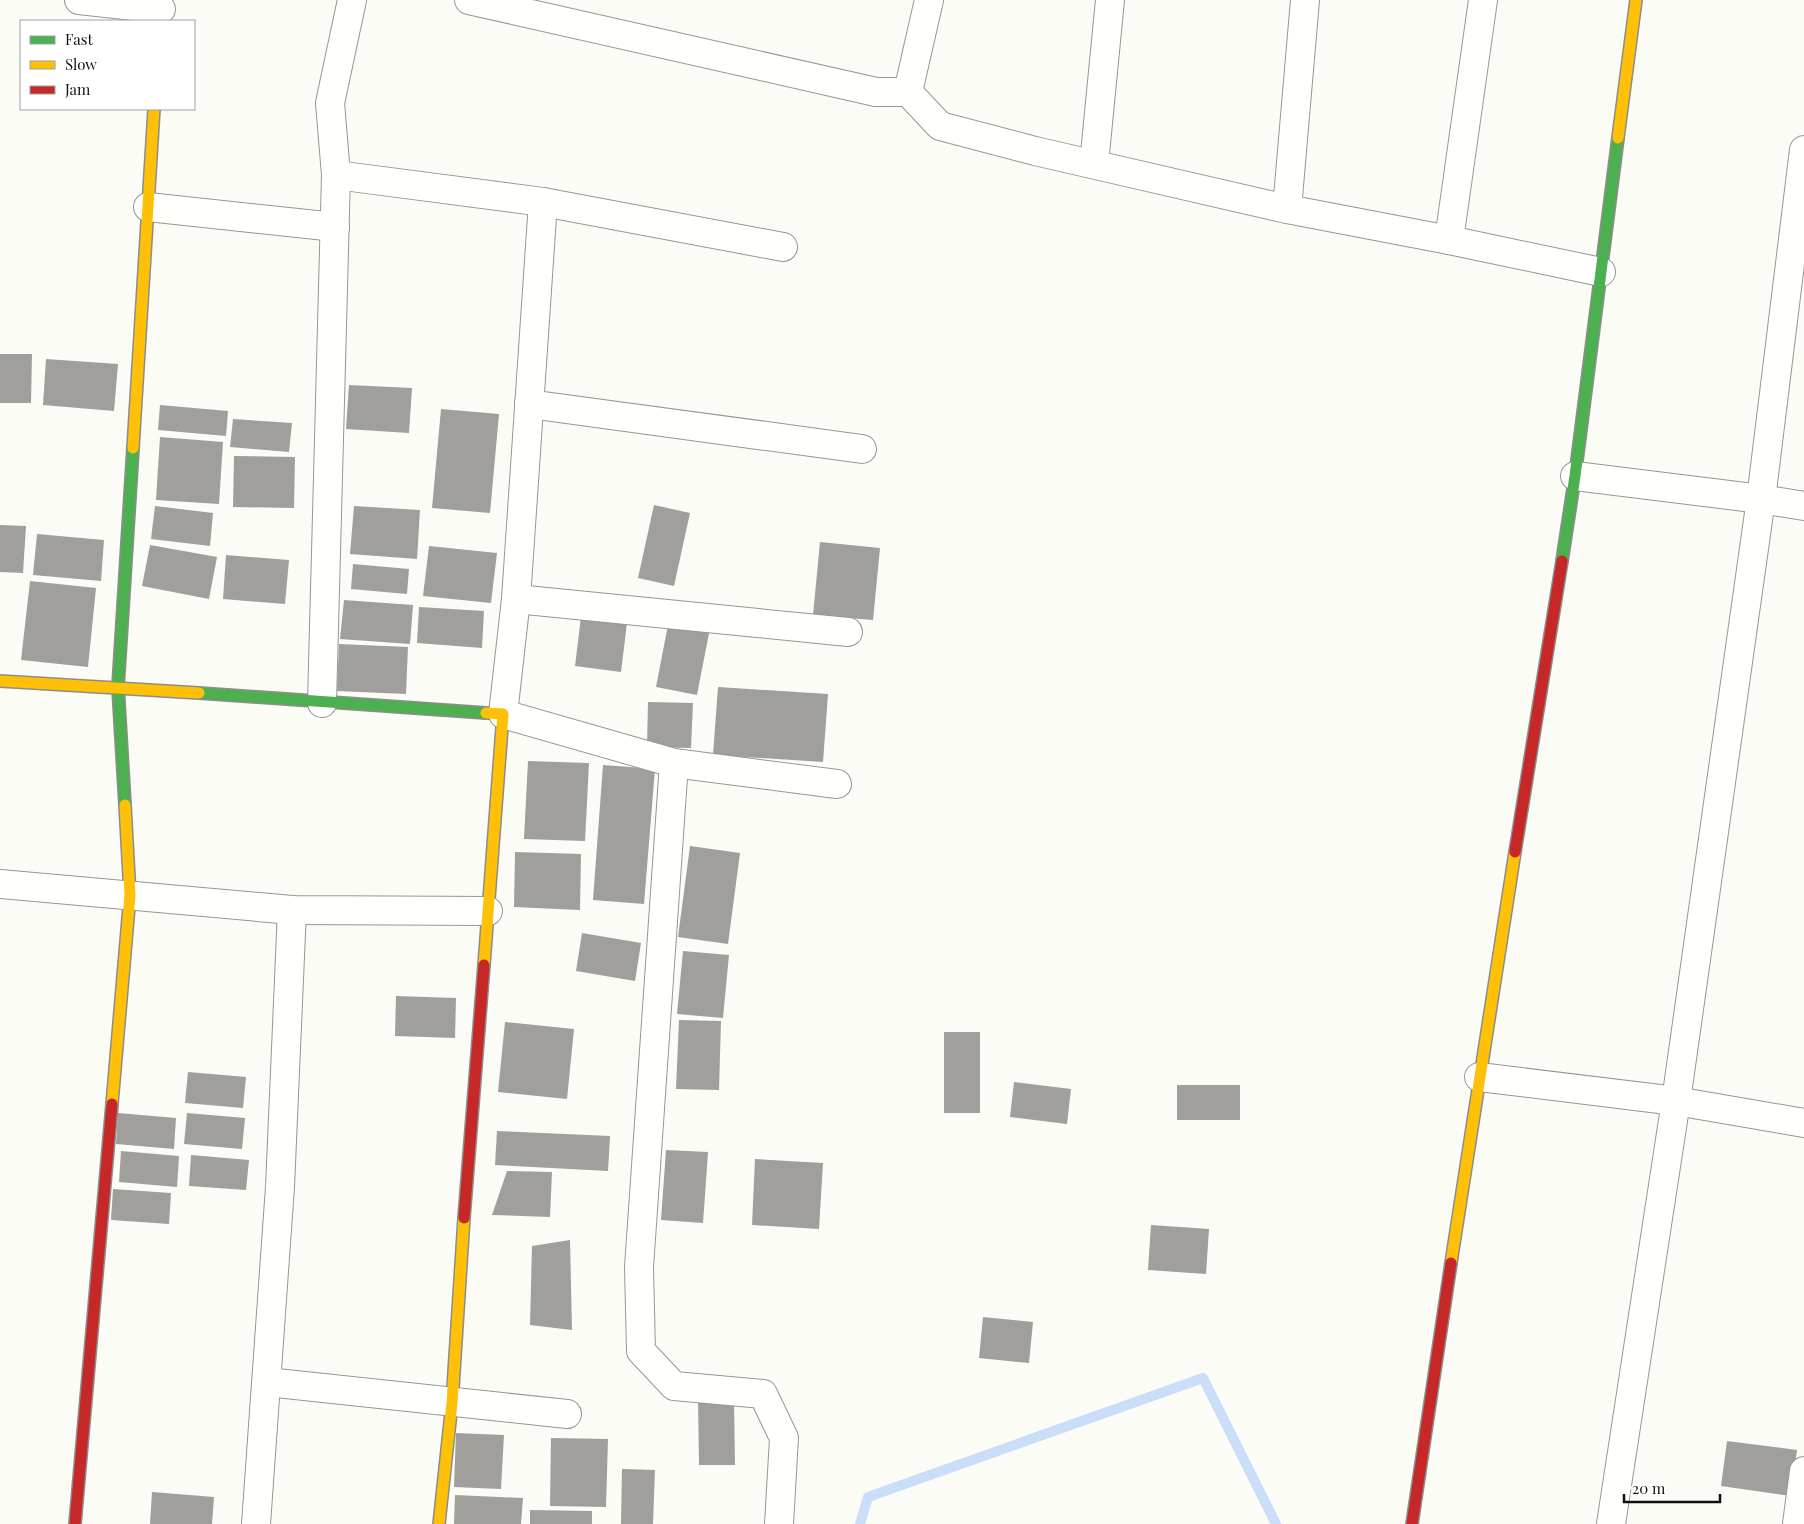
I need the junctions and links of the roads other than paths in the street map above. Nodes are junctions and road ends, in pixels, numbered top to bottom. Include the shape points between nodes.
1 (79, 0) edge
2 (352, 0) edge
3 (469, 0) edge
4 (929, 0) edge
5 (1110, 0) edge
6 (1305, 0) edge
7 (1483, 0) edge
8 (1636, 0) edge
9 (161, 10) edge
10 (908, 92) junction
11 (154, 110) edge
12 (1804, 150) edge
13 (1094, 164) junction
14 (336, 175) junction
15 (543, 202) junction
16 (148, 207) junction
17 (1287, 209) junction
18 (336, 227) junction
19 (1449, 240) junction
20 (783, 247) dead end
21 (1601, 272) junction
22 (529, 404) junction
23 (862, 449) dead end
24 (1575, 476) junction
25 (1761, 499) junction
26 (1804, 506) edge
27 (516, 599) junction
28 (848, 632) dead end
29 (0, 681) edge
30 (118, 687) junction
31 (322, 702) junction
32 (503, 714) junction
33 (674, 763) junction
34 (837, 784) dead end
35 (0, 884) edge
36 (130, 895) junction
37 (292, 910) junction
38 (488, 911) junction
39 (1479, 1077) junction
40 (1676, 1101) junction
41 (1804, 1123) edge
42 (267, 1382) junction
43 (452, 1403) junction
44 (567, 1414) dead end
45 (1804, 1470) edge
46 (75, 1524) edge
47 (256, 1524) edge
48 (439, 1524) edge
49 (779, 1524) edge
50 (1412, 1524) edge
51 (1611, 1524) edge
52 (1797, 1524) edge

1 - 9 street
2 - 14 street via 330,103
3 - 10 street via 876,92
4 - 10 street
5 - 13 street
6 - 17 street
7 - 19 street
8 - 21 street
10 - 13 street via 940,126
11 - 16 street
12 - 25 street
13 - 17 street
14 - 15 street
14 - 18 street
15 - 20 street
15 - 22 street
16 - 18 street
16 - 30 street
17 - 19 street
18 - 31 street
19 - 21 street
21 - 24 street
22 - 23 street
22 - 27 street
24 - 25 street
24 - 39 street
25 - 26 street
25 - 40 street
27 - 28 street
27 - 32 street
29 - 30 street
30 - 31 street
30 - 36 street
31 - 32 street
32 - 33 street
32 - 38 street
33 - 34 street
33 - 49 street via 639,1267 641,1351 674,1386 763,1394 784,1438
35 - 36 street
36 - 37 street
36 - 46 street
37 - 38 street
37 - 42 street via 280,1186
38 - 43 street
39 - 40 street
39 - 50 street
40 - 41 street
40 - 51 street
42 - 43 street
42 - 47 street
43 - 44 street
43 - 48 street
45 - 52 street

